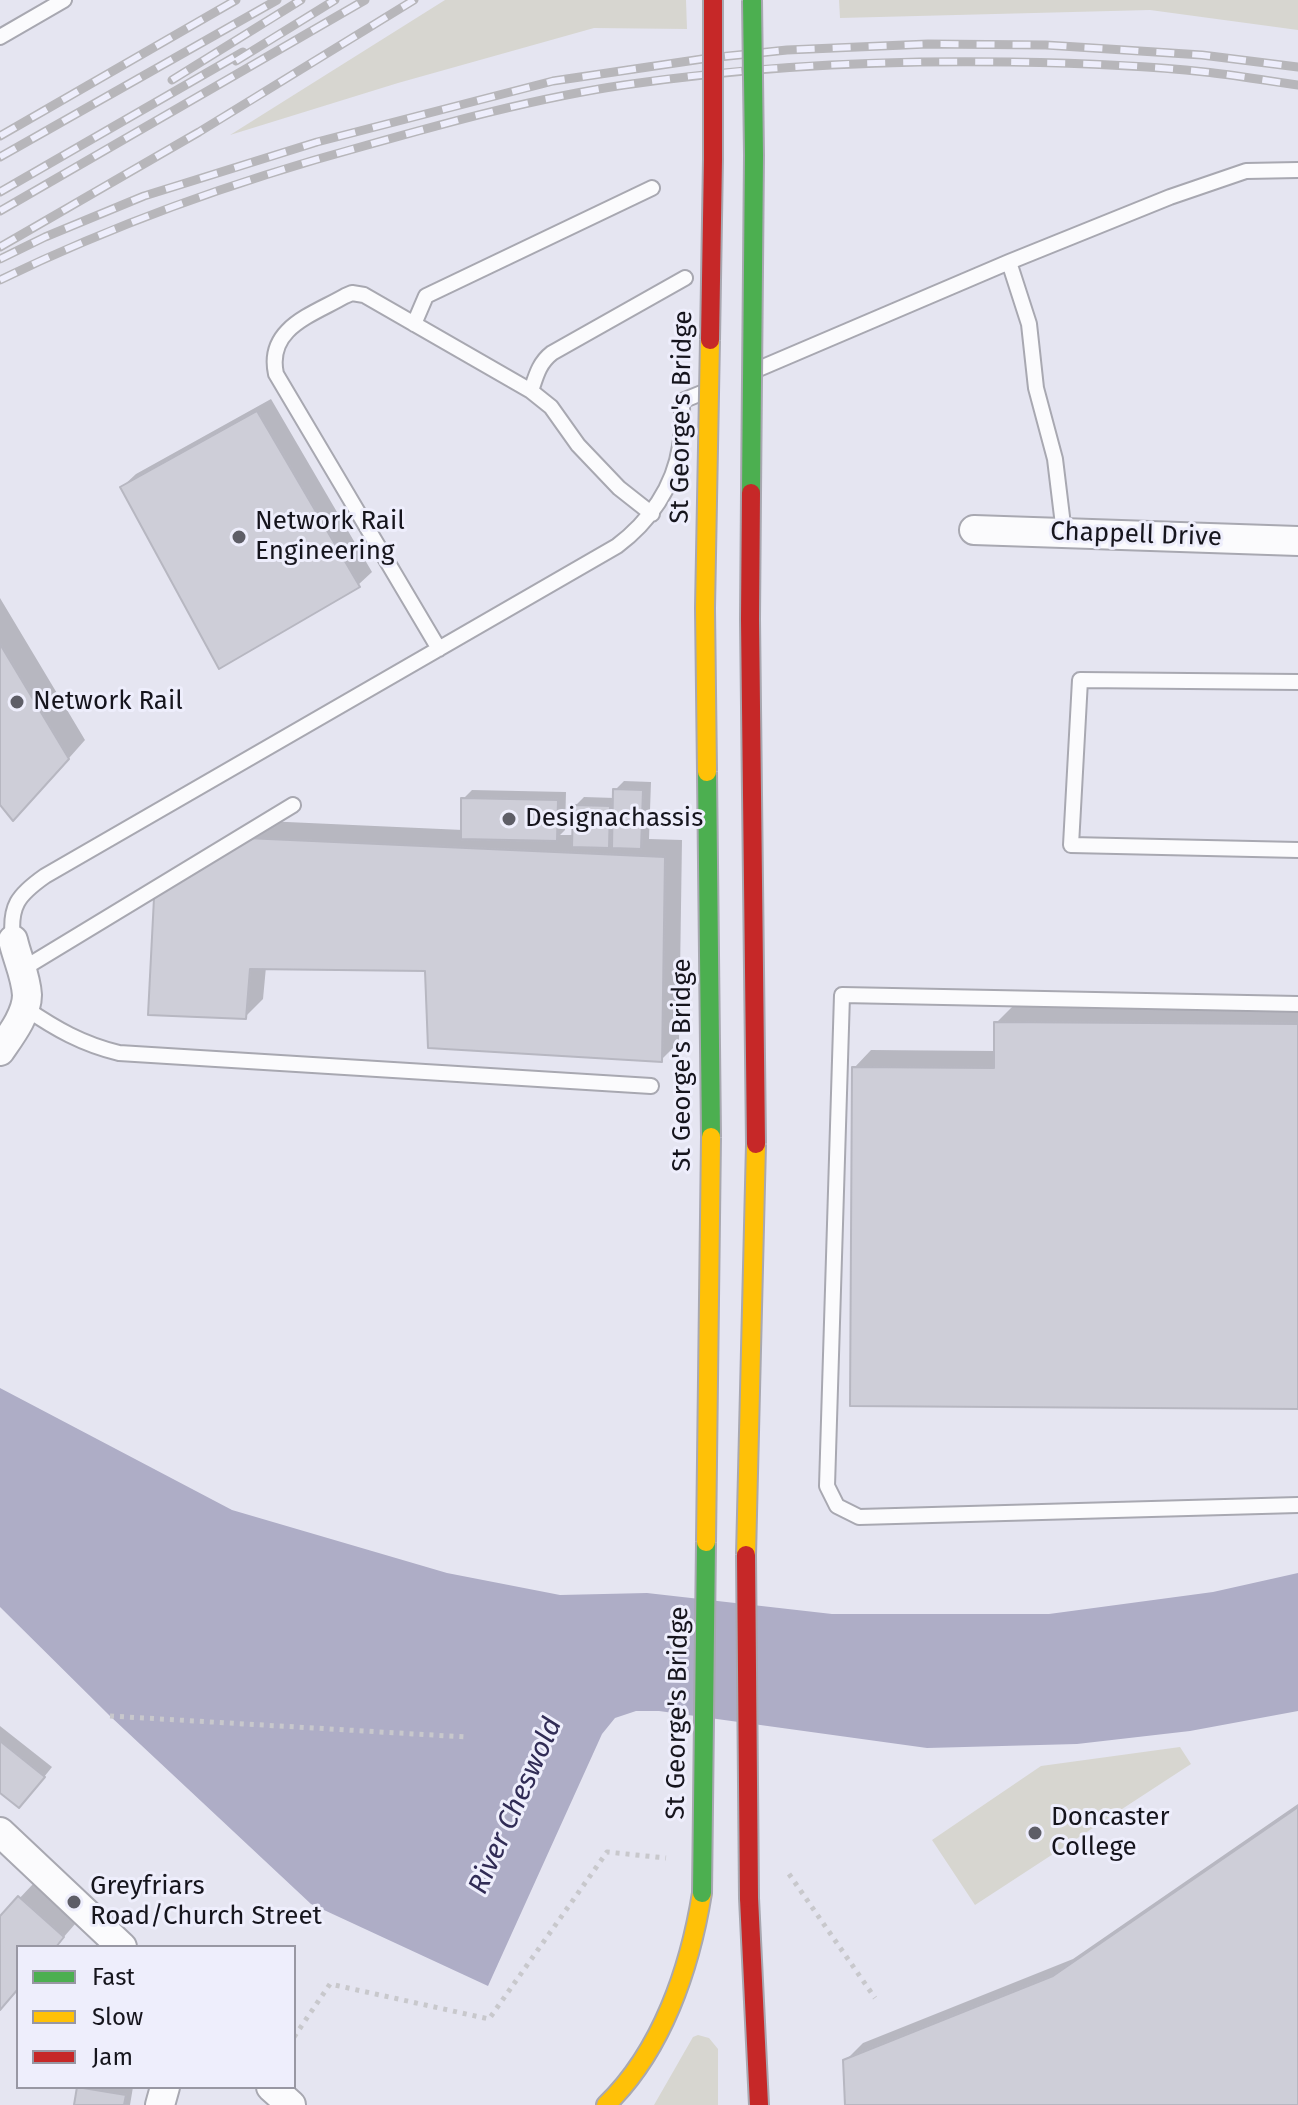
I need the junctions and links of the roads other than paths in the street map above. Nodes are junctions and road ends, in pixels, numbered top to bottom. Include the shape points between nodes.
1 (64, 0) edge
2 (713, 0) edge
3 (752, 0) edge
4 (0, 37) edge
5 (1298, 170) edge
6 (652, 188) dead end
7 (1009, 262) junction
8 (685, 278) dead end
9 (414, 324) junction
10 (531, 391) junction
11 (652, 514) junction
12 (974, 530) dead end
13 (1064, 533) junction
14 (1298, 541) edge
15 (439, 649) junction
16 (1298, 682) edge
17 (293, 805) dead end
18 (1298, 850) edge
19 (13, 940) joint
20 (21, 970) junction
21 (1298, 1004) edge
22 (25, 1008) junction
23 (0, 1051) edge
24 (651, 1086) dead end
25 (1298, 1505) edge
26 (0, 1832) edge
27 (120, 1945) edge
28 (273, 2089) edge
29 (291, 2105) edge
30 (606, 2105) edge
31 (759, 2105) edge

1 - 4 lane
2 - 30 highway, St George's Bridge, bridge via 705,608 711,1124 702,1893 682,1982 644,2058
3 - 31 highway, bridge via 750,635 756,1168 746,1515 749,1898
5 - 7 lane via 1246,171
6 - 9 lane via 426,296
7 - 11 lane via 682,401 675,466
7 - 13 lane via 1029,324
8 - 10 lane via 552,353 537,370
9 - 10 lane
9 - 15 lane via 352,293 288,328 273,360 276,374
10 - 11 lane via 551,407 619,488
11 - 15 lane via 617,546
12 - 13 street, Chappell Drive
13 - 14 street, Chappell Drive
15 - 19 lane via 45,876 15,906
16 - 18 lane via 1080,680 1071,845
17 - 20 lane
19 - 20 street
20 - 22 street
21 - 25 lane via 842,995 827,1486 837,1506 859,1517
22 - 23 street
22 - 24 lane via 62,1033 119,1053
26 - 27 street
28 - 29 street

